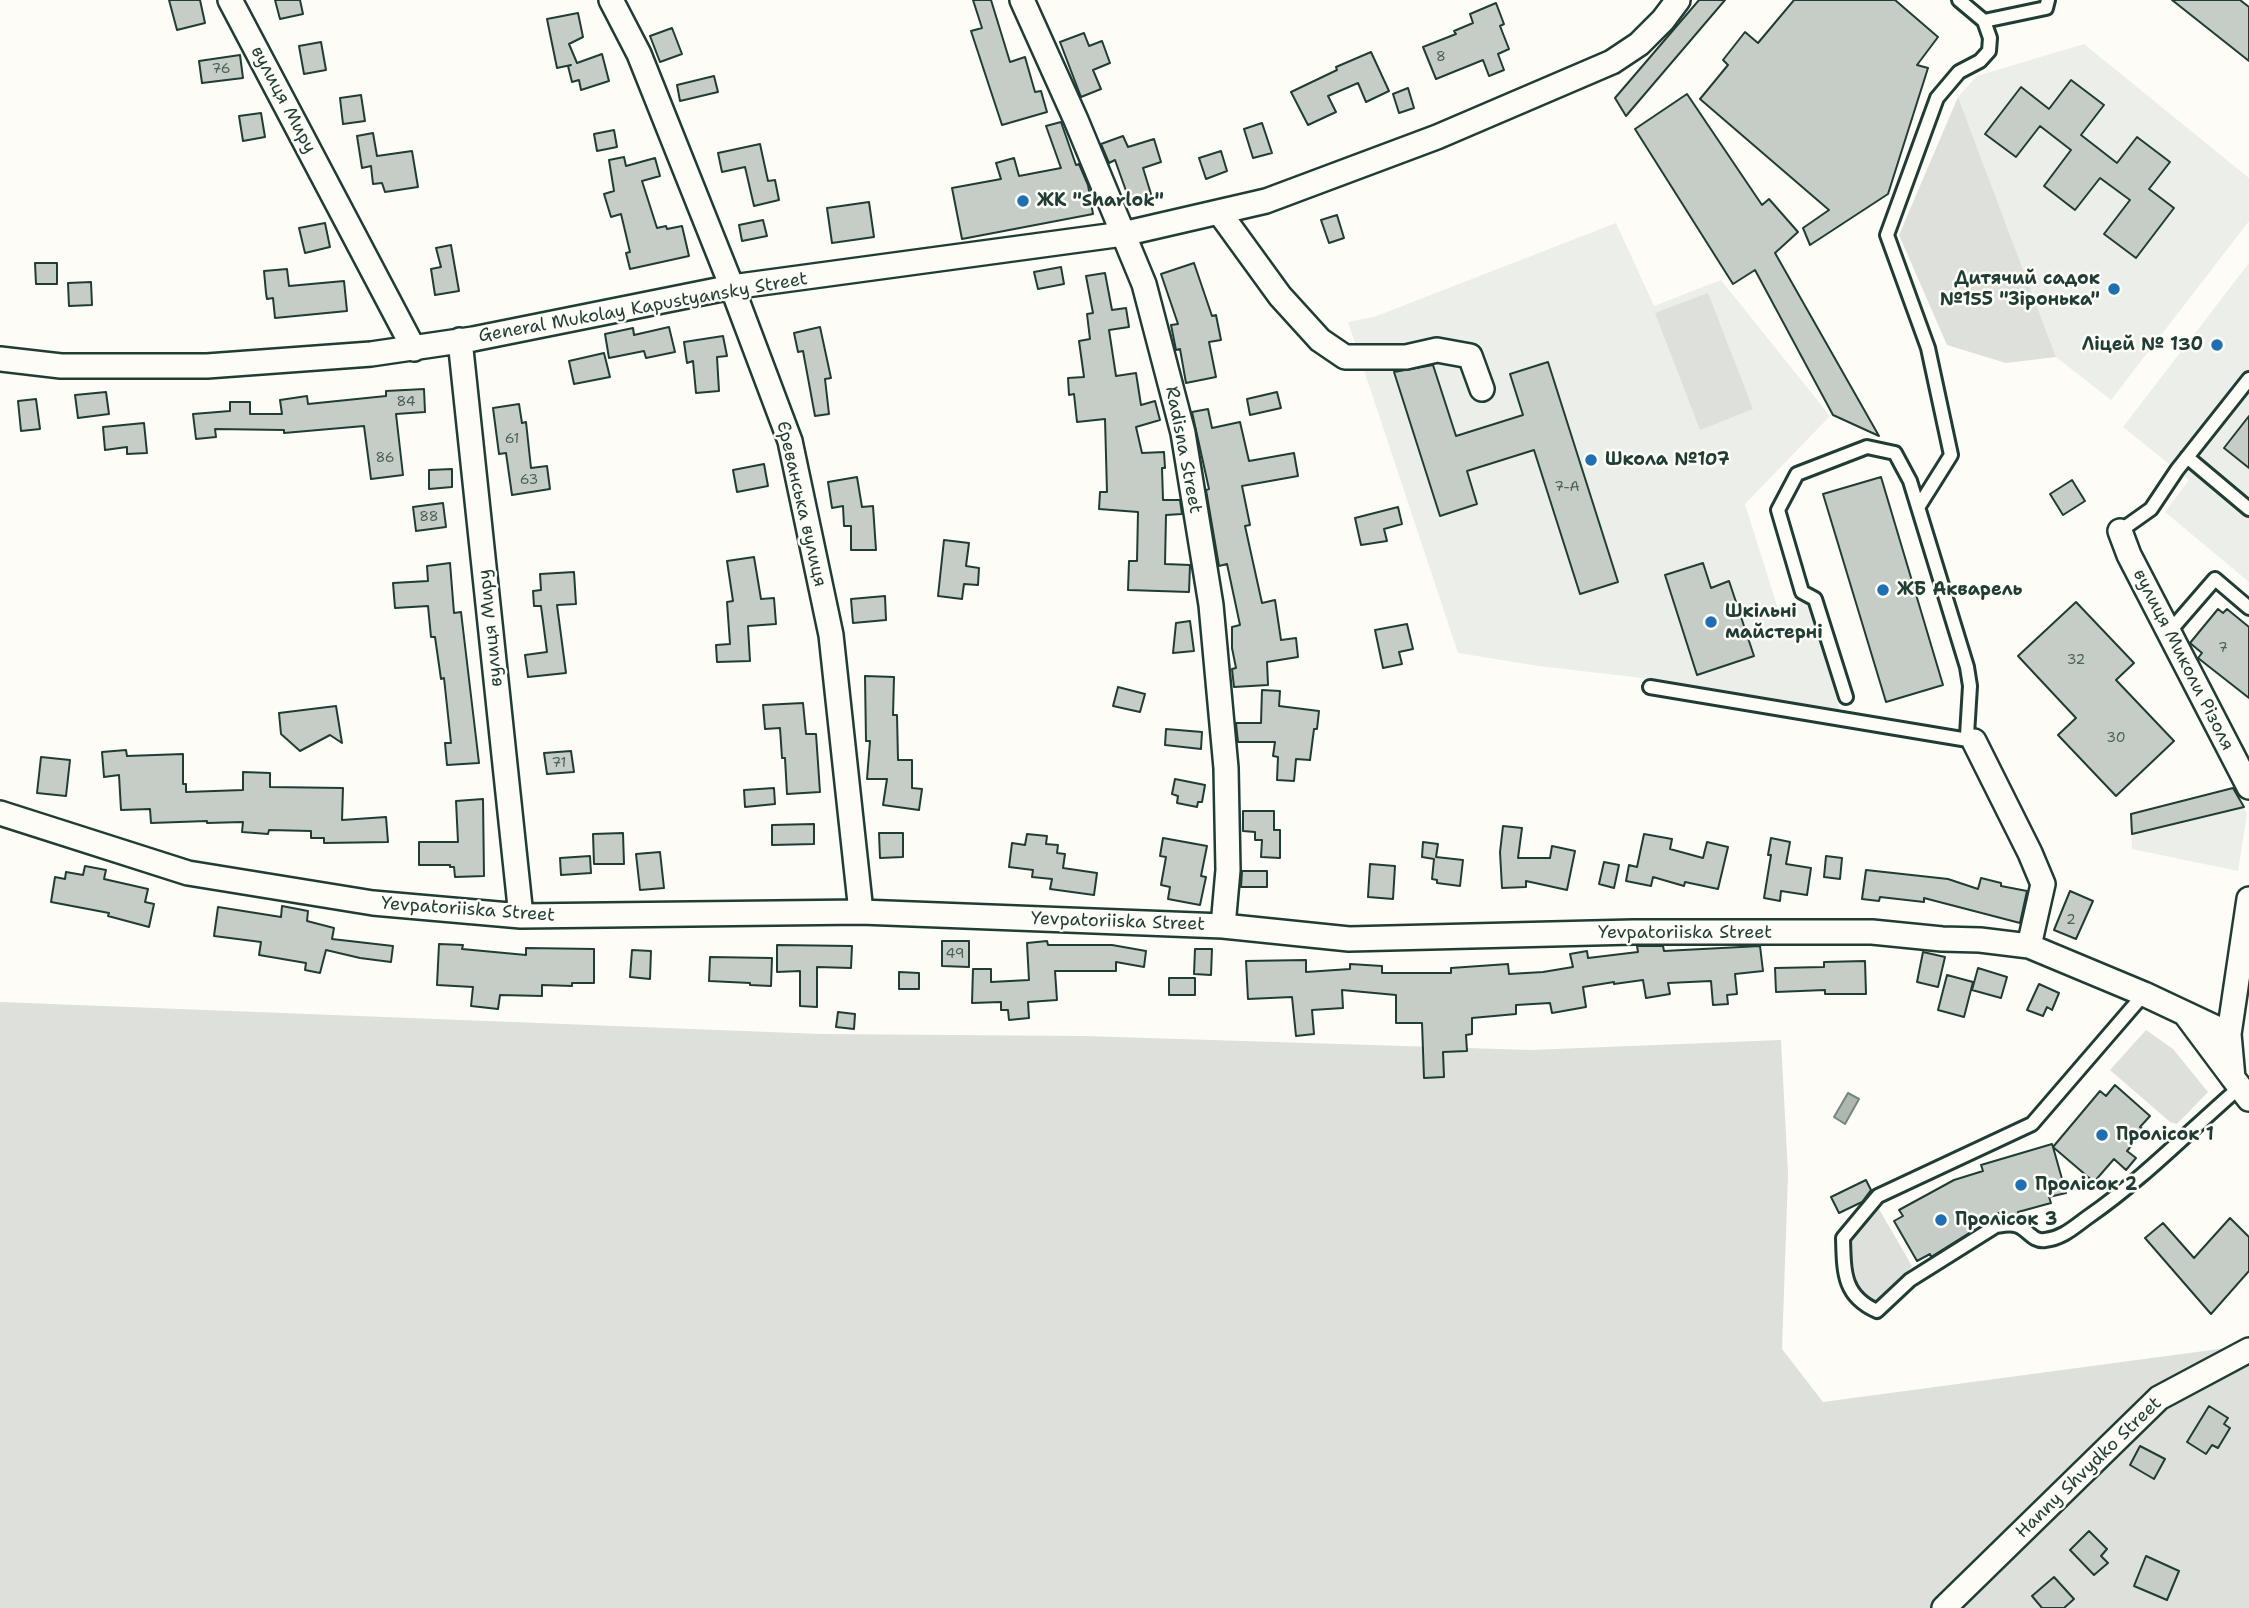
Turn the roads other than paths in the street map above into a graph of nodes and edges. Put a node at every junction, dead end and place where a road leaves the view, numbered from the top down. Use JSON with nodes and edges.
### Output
{"nodes":[{"id":1,"x":230,"y":0,"type":"edge"},
{"id":2,"x":611,"y":0,"type":"edge"},
{"id":3,"x":1022,"y":0,"type":"edge"},
{"id":4,"x":1678,"y":0,"type":"edge"},
{"id":5,"x":1959,"y":0,"type":"edge"},
{"id":6,"x":2048,"y":0,"type":"edge"},
{"id":7,"x":1984,"y":21,"type":"junction"},
{"id":8,"x":1219,"y":212,"type":"junction"},
{"id":9,"x":1123,"y":234,"type":"junction"},
{"id":10,"x":732,"y":287,"type":"junction"},
{"id":11,"x":460,"y":341,"type":"junction"},
{"id":12,"x":414,"y":349,"type":"junction"},
{"id":13,"x":0,"y":359,"type":"edge"},
{"id":14,"x":2249,"y":379,"type":"edge"},
{"id":15,"x":1482,"y":389,"type":"dead end"},
{"id":16,"x":2188,"y":457,"type":"junction"},
{"id":17,"x":1919,"y":506,"type":"junction"},
{"id":18,"x":2249,"y":509,"type":"edge"},
{"id":19,"x":2120,"y":531,"type":"joint"},
{"id":20,"x":2249,"y":608,"type":"edge"},
{"id":21,"x":2169,"y":632,"type":"junction"},
{"id":22,"x":1650,"y":687,"type":"dead end"},
{"id":23,"x":1846,"y":697,"type":"dead end"},
{"id":24,"x":1974,"y":741,"type":"junction"},
{"id":25,"x":2249,"y":787,"type":"edge"},
{"id":26,"x":0,"y":813,"type":"edge"},
{"id":27,"x":2249,"y":899,"type":"edge"},
{"id":28,"x":861,"y":912,"type":"junction"},
{"id":29,"x":521,"y":916,"type":"junction"},
{"id":30,"x":1223,"y":926,"type":"junction"},
{"id":31,"x":2029,"y":946,"type":"junction"},
{"id":32,"x":2144,"y":994,"type":"junction"},
{"id":33,"x":2184,"y":1013,"type":"junction"},
{"id":34,"x":2230,"y":1034,"type":"junction"},
{"id":35,"x":2241,"y":1088,"type":"edge"},
{"id":36,"x":2249,"y":1350,"type":"edge"},
{"id":37,"x":1944,"y":1608,"type":"edge"}],
"edges":[{"from":1,"to":12,"type":"street","name":"вулиця Миру"},
{"from":2,"to":10,"type":"street","name":"Єреванська вулиця"},
{"from":3,"to":9,"type":"street","name":"Radisna Street"},
{"from":4,"to":8,"type":"street","name":"General Mukolay Kapustyansky Street"},
{"from":5,"to":7,"type":"lane"},
{"from":6,"to":7,"type":"lane"},
{"from":7,"to":17,"type":"lane"},
{"from":8,"to":9,"type":"street","name":"General Mukolay Kapustyansky Street"},
{"from":8,"to":15,"type":"street"},
{"from":9,"to":10,"type":"street","name":"General Mukolay Kapustyansky Street"},
{"from":9,"to":30,"type":"street","name":"Radisna Street"},
{"from":10,"to":11,"type":"street","name":"General Mukolay Kapustyansky Street"},
{"from":10,"to":28,"type":"street","name":"Єреванська вулиця"},
{"from":11,"to":12,"type":"street","name":"General Mukolay Kapustyansky Street"},
{"from":11,"to":29,"type":"street","name":"вулиця Миру"},
{"from":12,"to":13,"type":"street","name":"General Mukolay Kapustyansky Street"},
{"from":14,"to":16,"type":"lane"},
{"from":16,"to":18,"type":"lane"},
{"from":16,"to":19,"type":"lane"},
{"from":17,"to":23,"type":"lane"},
{"from":17,"to":24,"type":"lane"},
{"from":19,"to":21,"type":"street","name":"вулиця Миколи Різоля"},
{"from":20,"to":21,"type":"lane"},
{"from":21,"to":25,"type":"street","name":"вулиця Миколи Різоля"},
{"from":22,"to":24,"type":"lane"},
{"from":24,"to":31,"type":"street"},
{"from":26,"to":29,"type":"street","name":"Yevpatoriiska Street"},
{"from":27,"to":34,"type":"street"},
{"from":28,"to":29,"type":"street","name":"Yevpatoriiska Street"},
{"from":28,"to":30,"type":"street","name":"Yevpatoriiska Street"},
{"from":30,"to":31,"type":"street","name":"Yevpatoriiska Street"},
{"from":31,"to":32,"type":"street","name":"Yevpatoriiska Street"},
{"from":32,"to":33,"type":"street","name":"Yevpatoriiska Street"},
{"from":32,"to":35,"type":"lane"},
{"from":33,"to":34,"type":"street","name":"Yevpatoriiska Street"},
{"from":33,"to":35,"type":"street"},
{"from":34,"to":35,"type":"street"},
{"from":36,"to":37,"type":"street","name":"Hanny Shvydko Street"}]}
